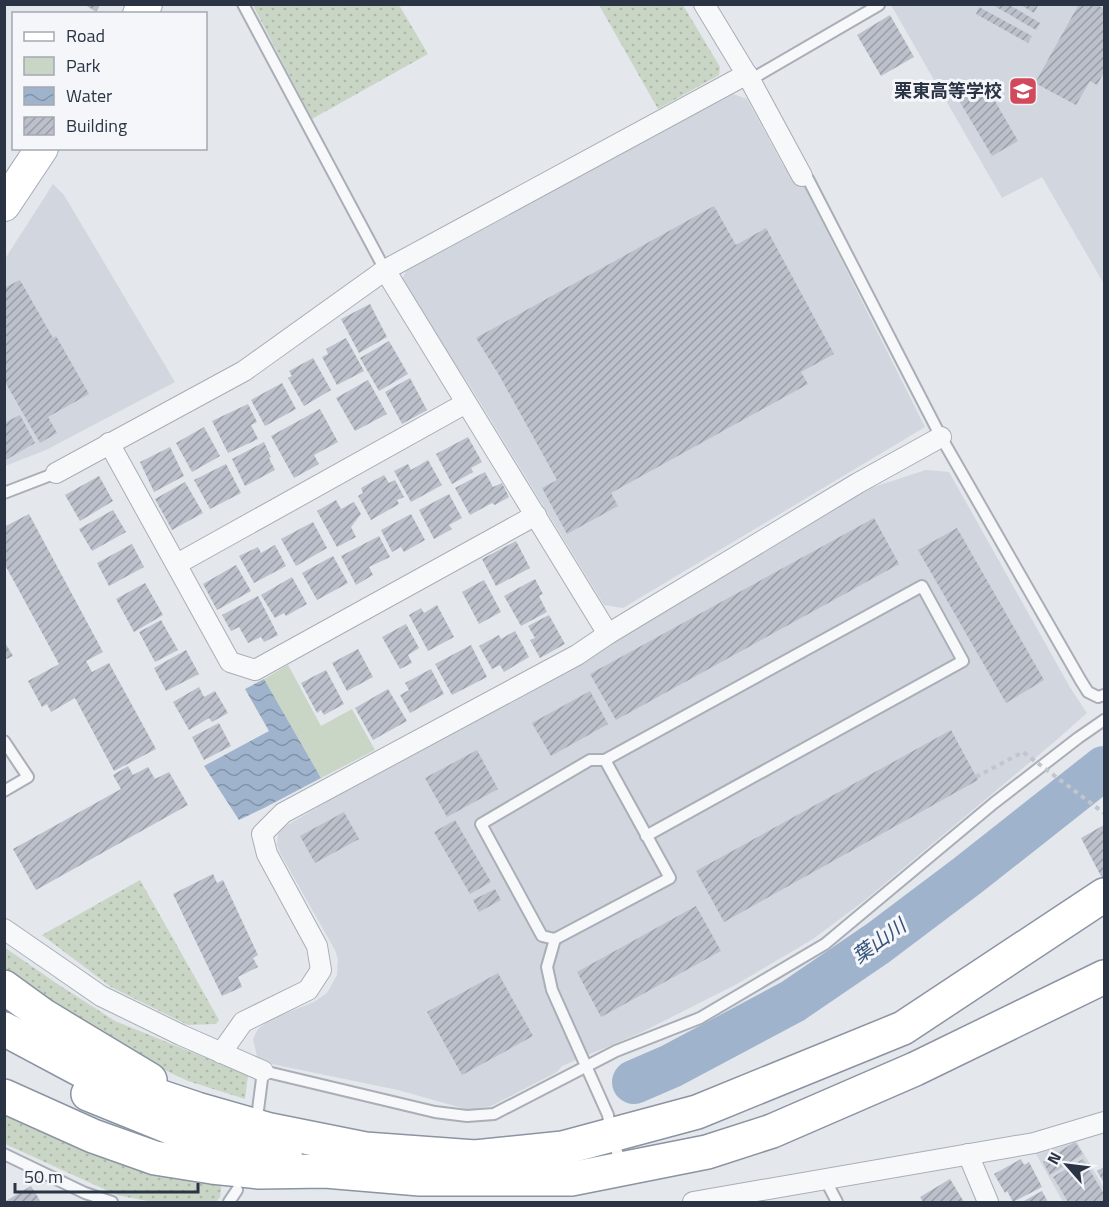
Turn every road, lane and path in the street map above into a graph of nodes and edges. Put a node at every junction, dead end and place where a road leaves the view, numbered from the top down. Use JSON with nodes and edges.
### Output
{"nodes":[{"id":1,"x":243,"y":4,"type":"edge"},
{"id":2,"x":704,"y":4,"type":"edge"},
{"id":3,"x":879,"y":5,"type":"edge"},
{"id":4,"x":748,"y":77,"type":"junction"},
{"id":5,"x":41,"y":150,"type":"edge"},
{"id":6,"x":802,"y":176,"type":"joint"},
{"id":7,"x":4,"y":205,"type":"edge"},
{"id":8,"x":385,"y":270,"type":"junction"},
{"id":9,"x":466,"y":403,"type":"junction"},
{"id":10,"x":941,"y":437,"type":"junction"},
{"id":11,"x":109,"y":443,"type":"junction"},
{"id":12,"x":56,"y":472,"type":"joint"},
{"id":13,"x":4,"y":493,"type":"edge"},
{"id":14,"x":536,"y":515,"type":"junction"},
{"id":15,"x":177,"y":564,"type":"junction"},
{"id":16,"x":608,"y":634,"type":"junction"},
{"id":17,"x":1104,"y":695,"type":"edge"},
{"id":18,"x":1104,"y":720,"type":"edge"},
{"id":19,"x":4,"y":741,"type":"edge"},
{"id":20,"x":605,"y":760,"type":"junction"},
{"id":21,"x":976,"y":777,"type":"dead end"},
{"id":22,"x":4,"y":791,"type":"edge"},
{"id":23,"x":1104,"y":813,"type":"edge"},
{"id":24,"x":646,"y":836,"type":"junction"},
{"id":25,"x":1104,"y":895,"type":"edge"},
{"id":26,"x":4,"y":929,"type":"edge"},
{"id":27,"x":555,"y":939,"type":"junction"},
{"id":28,"x":1104,"y":977,"type":"edge"},
{"id":29,"x":4,"y":987,"type":"edge"},
{"id":30,"x":4,"y":1029,"type":"edge"},
{"id":31,"x":4,"y":1053,"type":"edge"},
{"id":32,"x":221,"y":1053,"type":"junction"},
{"id":33,"x":586,"y":1066,"type":"junction"},
{"id":34,"x":263,"y":1071,"type":"junction"},
{"id":35,"x":4,"y":1096,"type":"edge"},
{"id":36,"x":197,"y":1109,"type":"junction"},
{"id":37,"x":258,"y":1110,"type":"dead end"},
{"id":38,"x":1104,"y":1122,"type":"edge"},
{"id":39,"x":611,"y":1135,"type":"junction"},
{"id":40,"x":4,"y":1154,"type":"edge"},
{"id":41,"x":968,"y":1154,"type":"junction"},
{"id":42,"x":623,"y":1169,"type":"junction"},
{"id":43,"x":325,"y":1171,"type":"junction"},
{"id":44,"x":825,"y":1179,"type":"junction"},
{"id":45,"x":237,"y":1190,"type":"dead end"},
{"id":46,"x":112,"y":1203,"type":"edge"},
{"id":47,"x":229,"y":1203,"type":"edge"},
{"id":48,"x":693,"y":1203,"type":"edge"},
{"id":49,"x":837,"y":1203,"type":"edge"},
{"id":50,"x":988,"y":1203,"type":"edge"}],
"edges":[{"from":1,"to":8,"type":"lane"},
{"from":2,"to":4,"type":"street"},
{"from":3,"to":4,"type":"lane"},
{"from":4,"to":6,"type":"street"},
{"from":4,"to":8,"type":"street"},
{"from":5,"to":7,"type":"main road"},
{"from":6,"to":10,"type":"lane"},
{"from":8,"to":9,"type":"street"},
{"from":8,"to":11,"type":"street"},
{"from":9,"to":14,"type":"street"},
{"from":9,"to":15,"type":"street"},
{"from":10,"to":16,"type":"street"},
{"from":10,"to":17,"type":"lane"},
{"from":11,"to":12,"type":"street"},
{"from":11,"to":15,"type":"street"},
{"from":12,"to":13,"type":"lane"},
{"from":14,"to":15,"type":"street"},
{"from":14,"to":16,"type":"street"},
{"from":16,"to":32,"type":"street"},
{"from":18,"to":33,"type":"lane"},
{"from":19,"to":22,"type":"lane"},
{"from":20,"to":24,"type":"lane"},
{"from":20,"to":24,"type":"lane"},
{"from":20,"to":27,"type":"lane"},
{"from":21,"to":23,"type":"path","bridge":true},
{"from":24,"to":27,"type":"lane"},
{"from":25,"to":39,"type":"highway"},
{"from":26,"to":32,"type":"street"},
{"from":27,"to":33,"type":"lane"},
{"from":28,"to":42,"type":"highway"},
{"from":29,"to":36,"type":"highway"},
{"from":30,"to":36,"type":"highway"},
{"from":31,"to":43,"type":"highway"},
{"from":32,"to":34,"type":"street"},
{"from":33,"to":34,"type":"lane"},
{"from":33,"to":39,"type":"lane"},
{"from":34,"to":37,"type":"lane"},
{"from":35,"to":43,"type":"highway"},
{"from":36,"to":39,"type":"highway"},
{"from":38,"to":41,"type":"street"},
{"from":39,"to":42,"type":"lane"},
{"from":40,"to":46,"type":"lane"},
{"from":41,"to":44,"type":"street"},
{"from":41,"to":50,"type":"street"},
{"from":42,"to":43,"type":"highway"},
{"from":44,"to":48,"type":"street"},
{"from":44,"to":49,"type":"lane"},
{"from":45,"to":47,"type":"lane"}]}
